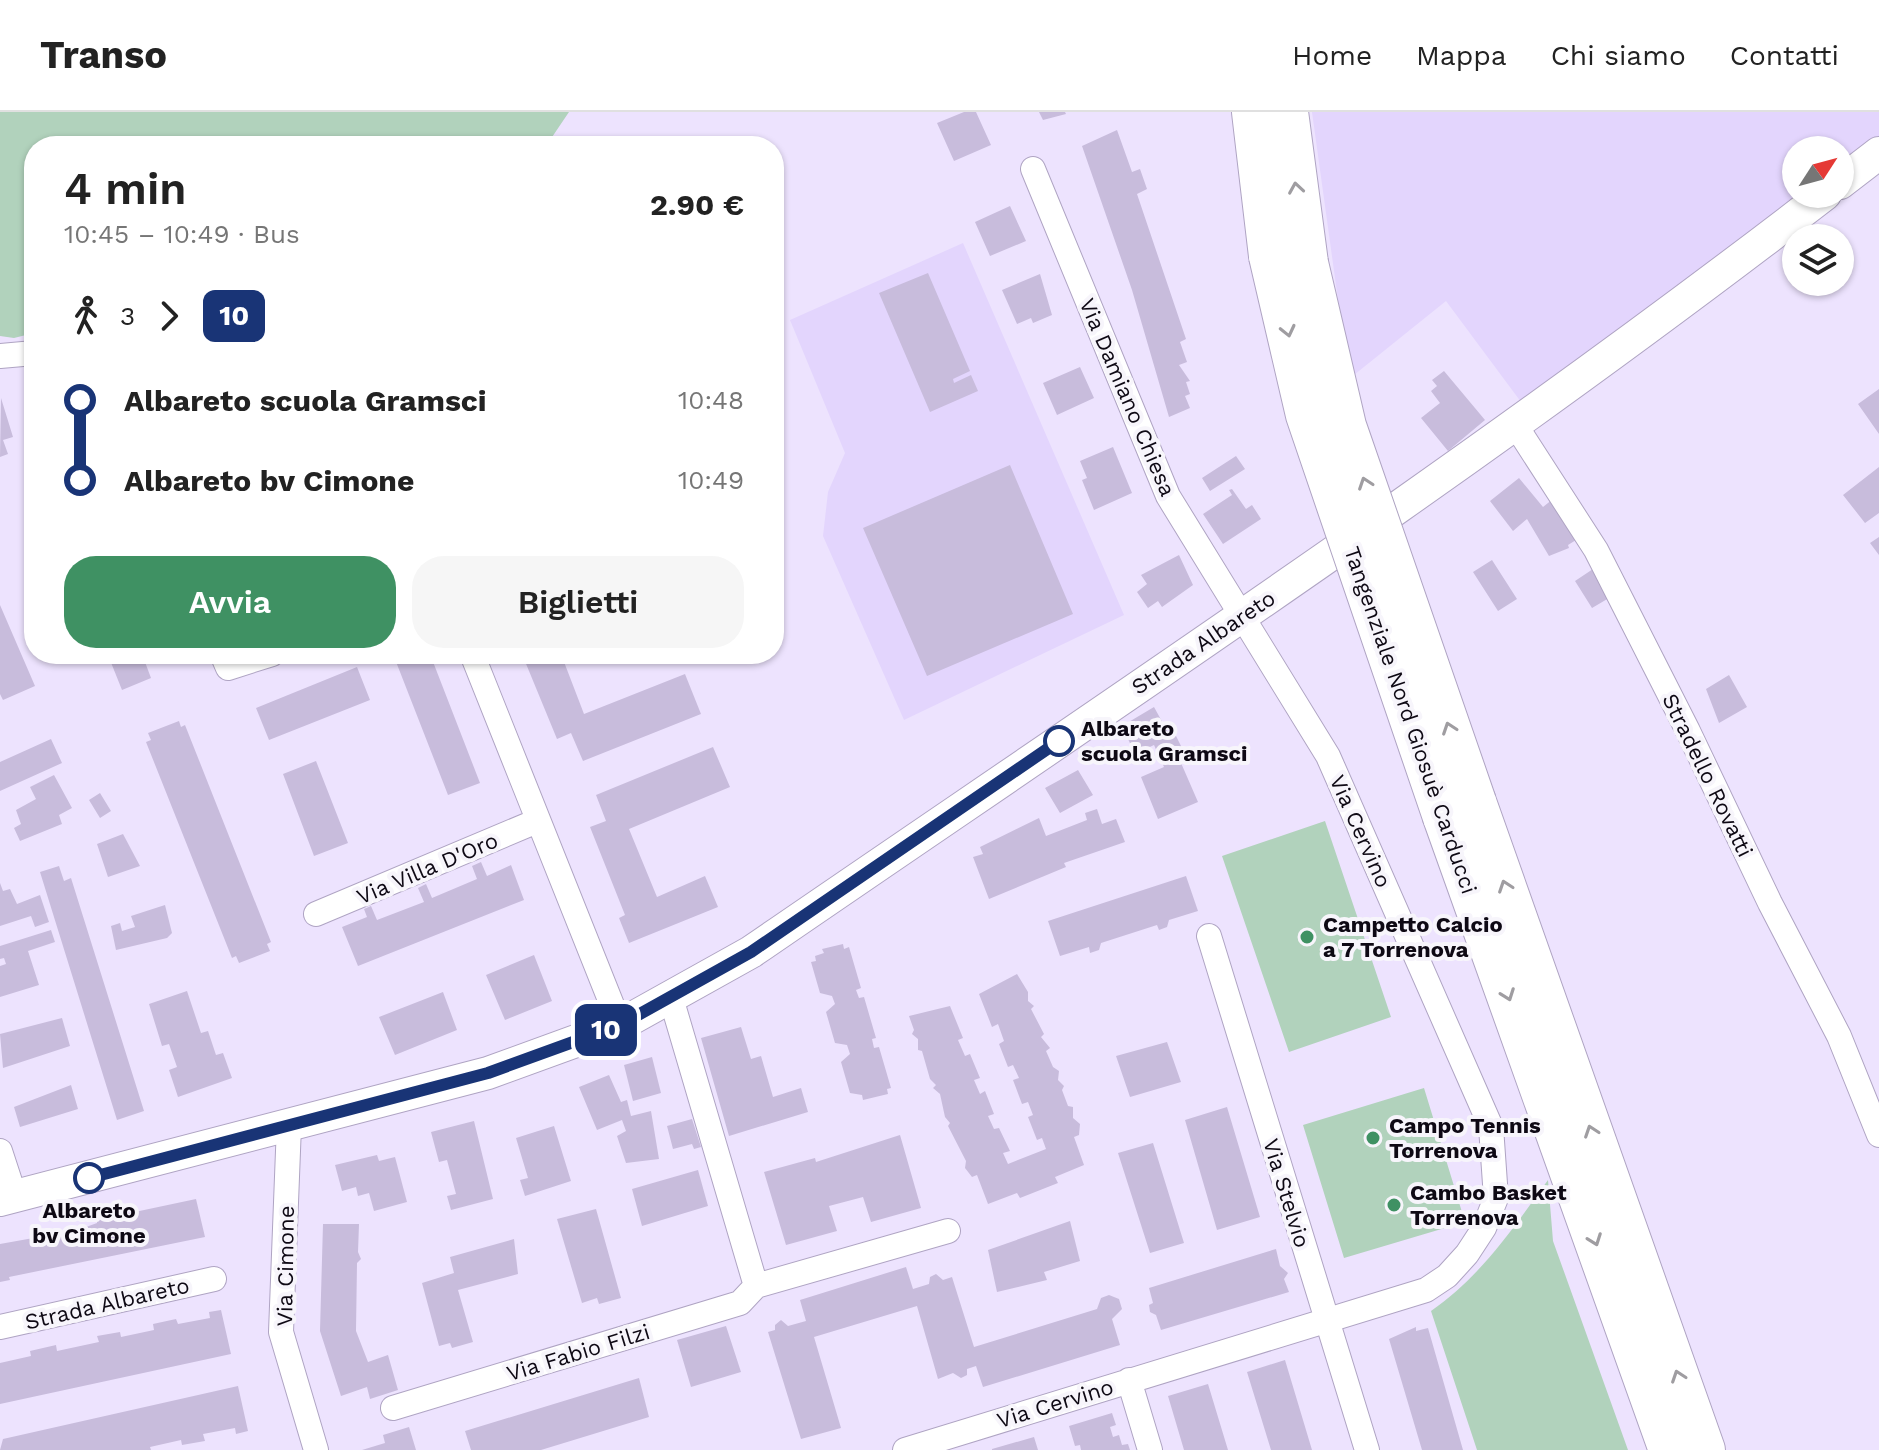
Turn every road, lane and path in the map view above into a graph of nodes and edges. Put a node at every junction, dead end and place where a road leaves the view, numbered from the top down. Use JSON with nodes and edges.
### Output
{"nodes":[{"id":1,"x":1253,"y":112,"type":"edge"},
{"id":2,"x":1287,"y":112,"type":"edge"},
{"id":3,"x":1879,"y":153,"type":"edge"},
{"id":4,"x":1033,"y":169,"type":"dead end"},
{"id":5,"x":1854,"y":172,"type":"edge"},
{"id":6,"x":1806,"y":208,"type":"edge"},
{"id":7,"x":1289,"y":259,"type":"junction"},
{"id":8,"x":24,"y":354,"type":"edge"},
{"id":9,"x":0,"y":356,"type":"edge"},
{"id":10,"x":1516,"y":426,"type":"junction"},
{"id":11,"x":1241,"y":616,"type":"junction"},
{"id":12,"x":476,"y":664,"type":"edge"},
{"id":13,"x":1459,"y":809,"type":"junction"},
{"id":14,"x":537,"y":821,"type":"junction"},
{"id":15,"x":316,"y":914,"type":"dead end"},
{"id":16,"x":1209,"y":936,"type":"dead end"},
{"id":17,"x":671,"y":998,"type":"junction"},
{"id":18,"x":620,"y":1025,"type":"junction"},
{"id":19,"x":289,"y":1125,"type":"junction"},
{"id":20,"x":1879,"y":1135,"type":"edge"},
{"id":21,"x":0,"y":1151,"type":"edge"},
{"id":22,"x":8,"y":1199,"type":"edge"},
{"id":23,"x":948,"y":1231,"type":"dead end"},
{"id":24,"x":214,"y":1279,"type":"dead end"},
{"id":25,"x":756,"y":1286,"type":"junction"},
{"id":26,"x":1325,"y":1321,"type":"junction"},
{"id":27,"x":0,"y":1327,"type":"edge"},
{"id":28,"x":1129,"y":1380,"type":"junction"},
{"id":29,"x":393,"y":1408,"type":"dead end"},
{"id":30,"x":936,"y":1446,"type":"edge"},
{"id":31,"x":316,"y":1450,"type":"edge"},
{"id":32,"x":905,"y":1450,"type":"edge"},
{"id":33,"x":1150,"y":1450,"type":"edge"},
{"id":34,"x":1367,"y":1450,"type":"edge"},
{"id":35,"x":1670,"y":1450,"type":"edge"},
{"id":36,"x":1704,"y":1450,"type":"edge"}],
"edges":[{"from":1,"to":7,"type":"highway","name":"Tangenziale Nord Giosuè Carducci"},
{"from":7,"to":2,"type":"highway","name":"Tangenziale Nord Giosuè Carducci","one_way":true},
{"from":3,"to":5,"type":"street"},
{"from":4,"to":11,"type":"street","name":"Via Damiano Chiesa"},
{"from":6,"to":10,"type":"street","name":"Strada Albareto"},
{"from":7,"to":13,"type":"highway","name":"Tangenziale Nord Giosuè Carducci","bridge":true},
{"from":8,"to":9,"type":"street"},
{"from":10,"to":11,"type":"street","name":"Strada Albareto"},
{"from":10,"to":20,"type":"street","name":"Stradello Rovatti"},
{"from":11,"to":17,"type":"street","name":"Strada Albareto"},
{"from":11,"to":26,"type":"street","name":"Via Cervino"},
{"from":12,"to":14,"type":"street"},
{"from":13,"to":35,"type":"highway","name":"Tangenziale Nord Giosuè Carducci","one_way":true},
{"from":36,"to":13,"type":"highway","name":"Tangenziale Nord Giosuè Carducci","one_way":true},
{"from":14,"to":15,"type":"street","name":"Via Villa D'Oro"},
{"from":14,"to":18,"type":"street"},
{"from":16,"to":26,"type":"street","name":"Via Stelvio"},
{"from":17,"to":18,"type":"street","name":"Strada Albareto"},
{"from":17,"to":25,"type":"street"},
{"from":18,"to":19,"type":"street","name":"Strada Albareto"},
{"from":19,"to":22,"type":"street","name":"Strada Albareto"},
{"from":19,"to":31,"type":"street","name":"Via Cimone"},
{"from":21,"to":22,"type":"street"},
{"from":23,"to":25,"type":"street","name":"Via Fabio Filzi"},
{"from":24,"to":27,"type":"street","name":"Strada Albareto"},
{"from":25,"to":29,"type":"street","name":"Via Fabio Filzi"},
{"from":26,"to":28,"type":"street","name":"Via Cervino"},
{"from":26,"to":34,"type":"street","name":"Via Stelvio"},
{"from":28,"to":30,"type":"street","name":"Via Cervino"},
{"from":28,"to":33,"type":"street","name":"Via Cervino"},
{"from":30,"to":32,"type":"street","name":"Via Cervino"}]}
